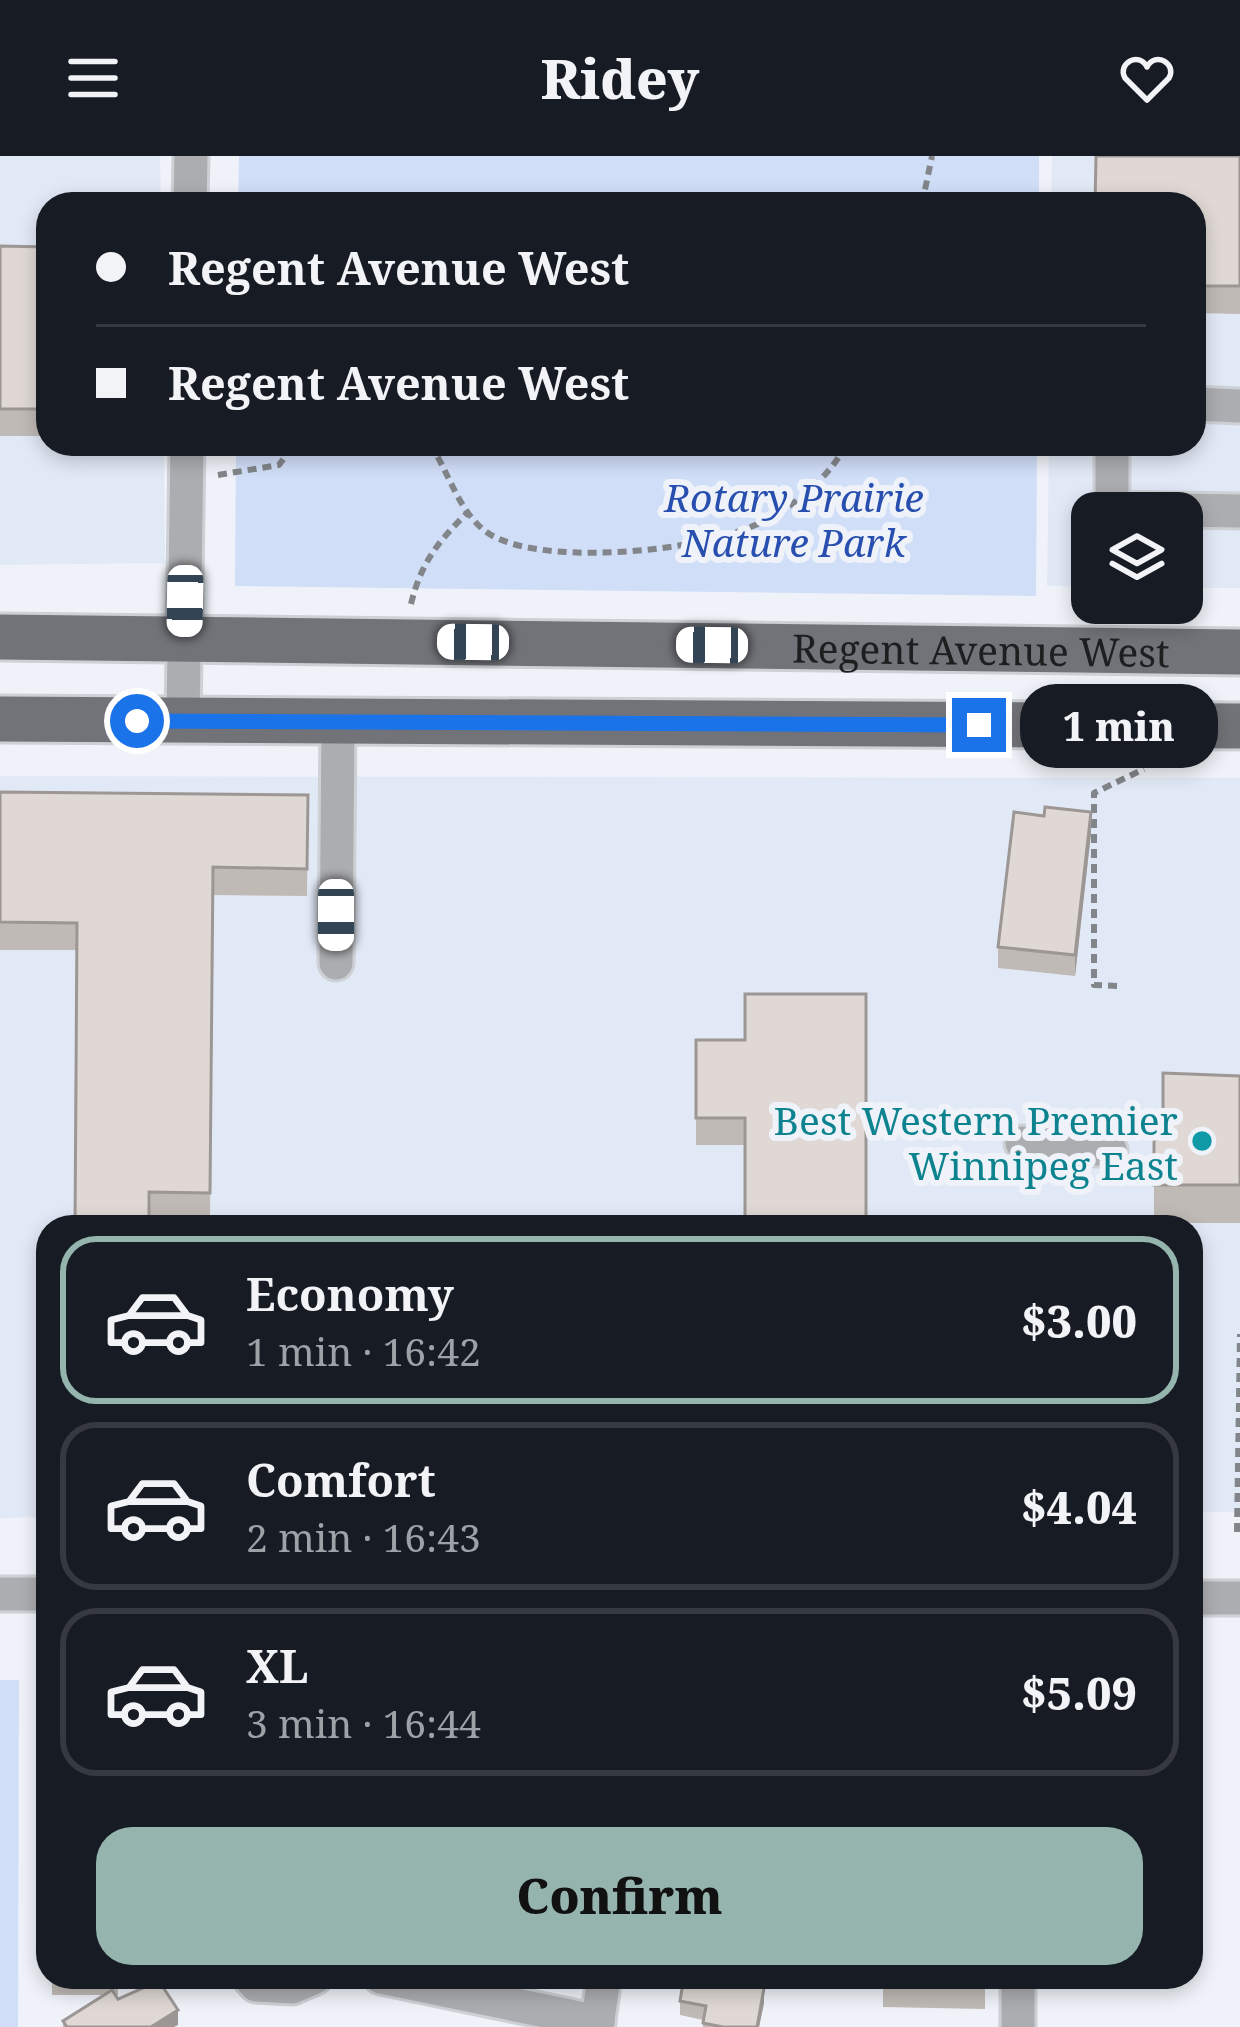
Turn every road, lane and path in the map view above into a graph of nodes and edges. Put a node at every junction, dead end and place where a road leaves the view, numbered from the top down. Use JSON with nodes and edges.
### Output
{"nodes":[{"id":1,"x":190,"y":156,"type":"edge"},
{"id":2,"x":932,"y":156,"type":"edge"},
{"id":3,"x":190,"y":192,"type":"edge"},
{"id":4,"x":924,"y":192,"type":"edge"},
{"id":5,"x":1206,"y":405,"type":"edge"},
{"id":6,"x":1240,"y":406,"type":"edge"},
{"id":7,"x":187,"y":456,"type":"edge"},
{"id":8,"x":285,"y":456,"type":"edge"},
{"id":9,"x":436,"y":456,"type":"edge"},
{"id":10,"x":838,"y":456,"type":"edge"},
{"id":11,"x":1112,"y":456,"type":"edge"},
{"id":12,"x":215,"y":475,"type":"dead end"},
{"id":13,"x":1240,"y":511,"type":"edge"},
{"id":14,"x":467,"y":513,"type":"junction"},
{"id":15,"x":411,"y":604,"type":"dead end"},
{"id":16,"x":0,"y":637,"type":"edge"},
{"id":17,"x":185,"y":638,"type":"junction"},
{"id":18,"x":1240,"y":652,"type":"edge"},
{"id":19,"x":0,"y":719,"type":"edge"},
{"id":20,"x":183,"y":722,"type":"junction"},
{"id":21,"x":338,"y":724,"type":"junction"},
{"id":22,"x":1240,"y":726,"type":"edge"},
{"id":23,"x":1144,"y":769,"type":"dead end"},
{"id":24,"x":336,"y":963,"type":"dead end"},
{"id":25,"x":1117,"y":986,"type":"dead end"},
{"id":26,"x":1022,"y":1143,"type":"dead end"},
{"id":27,"x":1110,"y":1150,"type":"dead end"},
{"id":28,"x":1240,"y":1334,"type":"edge"},
{"id":29,"x":1237,"y":1532,"type":"dead end"},
{"id":30,"x":0,"y":1594,"type":"edge"},
{"id":31,"x":36,"y":1594,"type":"edge"},
{"id":32,"x":1203,"y":1598,"type":"edge"},
{"id":33,"x":1240,"y":1598,"type":"edge"},
{"id":34,"x":435,"y":1989,"type":"edge"},
{"id":35,"x":602,"y":1989,"type":"edge"},
{"id":36,"x":1018,"y":1989,"type":"edge"},
{"id":37,"x":597,"y":2025,"type":"edge"},
{"id":38,"x":1018,"y":2027,"type":"edge"}],
"edges":[{"from":1,"to":3,"type":"street"},
{"from":2,"to":4,"type":"path"},
{"from":5,"to":6,"type":"street"},
{"from":7,"to":17,"type":"street"},
{"from":8,"to":12,"type":"path"},
{"from":9,"to":14,"type":"path"},
{"from":10,"to":14,"type":"path"},
{"from":11,"to":13,"type":"street"},
{"from":14,"to":15,"type":"path"},
{"from":16,"to":17,"type":"main road","name":"Regent Avenue West"},
{"from":17,"to":18,"type":"main road","name":"Regent Avenue West"},
{"from":17,"to":20,"type":"street"},
{"from":19,"to":20,"type":"main road","name":"Regent Avenue West"},
{"from":20,"to":21,"type":"main road","name":"Regent Avenue West"},
{"from":21,"to":22,"type":"main road","name":"Regent Avenue West"},
{"from":21,"to":24,"type":"street"},
{"from":23,"to":25,"type":"path"},
{"from":26,"to":27,"type":"street"},
{"from":28,"to":29,"type":"path"},
{"from":30,"to":31,"type":"street"},
{"from":32,"to":33,"type":"street"},
{"from":34,"to":37,"type":"street"},
{"from":35,"to":37,"type":"street"},
{"from":36,"to":38,"type":"street"}]}
